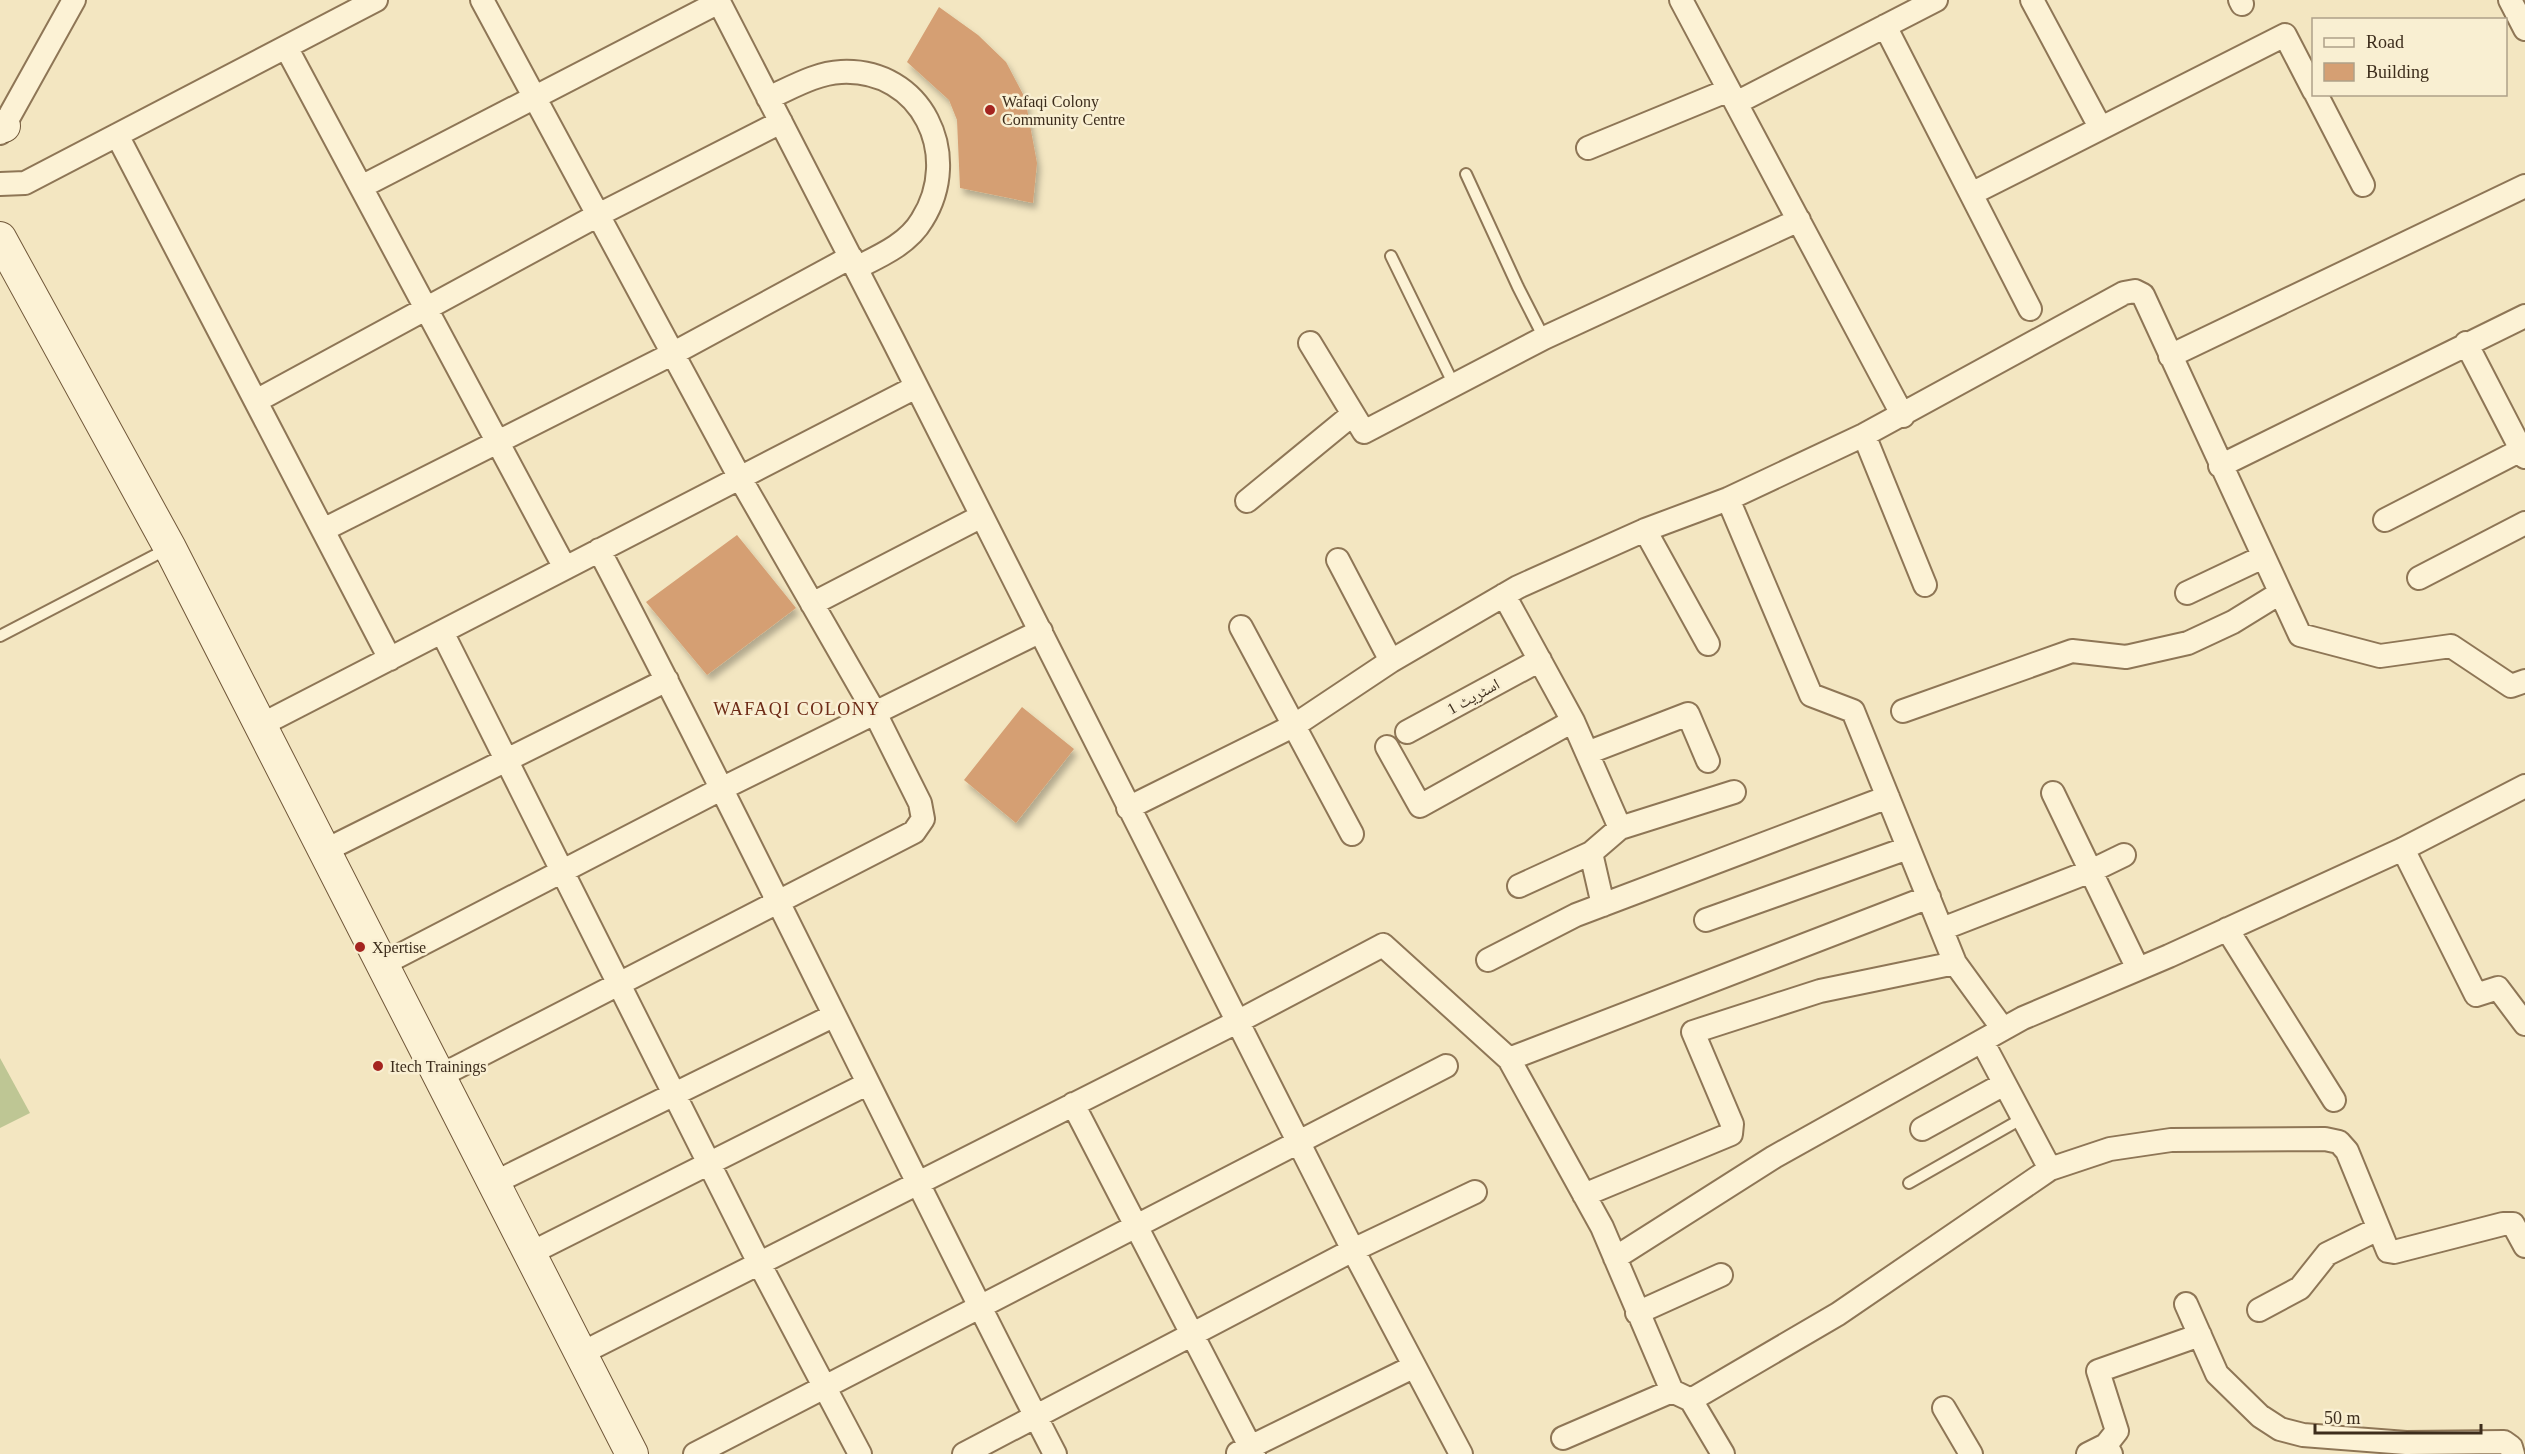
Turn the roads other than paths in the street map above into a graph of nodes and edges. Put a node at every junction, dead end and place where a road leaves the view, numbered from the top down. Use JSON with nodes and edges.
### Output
{"nodes":[{"id":1,"x":74,"y":0,"type":"edge"},
{"id":2,"x":482,"y":0,"type":"edge"},
{"id":3,"x":1681,"y":0,"type":"edge"},
{"id":4,"x":1936,"y":0,"type":"edge"},
{"id":5,"x":2032,"y":0,"type":"edge"},
{"id":6,"x":2510,"y":0,"type":"edge"},
{"id":7,"x":371,"y":1,"type":"edge"},
{"id":8,"x":719,"y":1,"type":"edge"},
{"id":9,"x":1885,"y":26,"type":"junction"},
{"id":10,"x":2525,"y":29,"type":"edge"},
{"id":11,"x":286,"y":47,"type":"junction"},
{"id":12,"x":2312,"y":89,"type":"edge"},
{"id":13,"x":1733,"y":96,"type":"junction"},
{"id":14,"x":2316,"y":96,"type":"edge"},
{"id":15,"x":535,"y":97,"type":"junction"},
{"id":16,"x":768,"y":98,"type":"junction"},
{"id":17,"x":781,"y":122,"type":"junction"},
{"id":18,"x":2100,"y":127,"type":"junction"},
{"id":19,"x":1,"y":128,"type":"edge"},
{"id":20,"x":117,"y":135,"type":"junction"},
{"id":21,"x":1588,"y":148,"type":"dead end"},
{"id":22,"x":1466,"y":174,"type":"dead end"},
{"id":23,"x":0,"y":184,"type":"edge"},
{"id":24,"x":2363,"y":185,"type":"dead end"},
{"id":25,"x":2525,"y":186,"type":"edge"},
{"id":26,"x":361,"y":187,"type":"junction"},
{"id":27,"x":1971,"y":194,"type":"junction"},
{"id":28,"x":600,"y":214,"type":"junction"},
{"id":29,"x":1798,"y":220,"type":"junction"},
{"id":30,"x":0,"y":238,"type":"edge"},
{"id":31,"x":1391,"y":256,"type":"dead end"},
{"id":32,"x":854,"y":263,"type":"junction"},
{"id":33,"x":13,"y":276,"type":"edge"},
{"id":34,"x":427,"y":309,"type":"junction"},
{"id":35,"x":2030,"y":309,"type":"dead end"},
{"id":36,"x":2525,"y":316,"type":"edge"},
{"id":37,"x":1544,"y":338,"type":"junction"},
{"id":38,"x":1310,"y":343,"type":"dead end"},
{"id":39,"x":2466,"y":343,"type":"junction"},
{"id":40,"x":674,"y":353,"type":"junction"},
{"id":41,"x":2170,"y":356,"type":"junction"},
{"id":42,"x":1454,"y":385,"type":"junction"},
{"id":43,"x":916,"y":387,"type":"junction"},
{"id":44,"x":256,"y":401,"type":"junction"},
{"id":45,"x":1353,"y":414,"type":"junction"},
{"id":46,"x":1903,"y":416,"type":"junction"},
{"id":47,"x":1864,"y":435,"type":"junction"},
{"id":48,"x":497,"y":442,"type":"junction"},
{"id":49,"x":2524,"y":452,"type":"edge"},
{"id":50,"x":2220,"y":465,"type":"junction"},
{"id":51,"x":740,"y":478,"type":"junction"},
{"id":52,"x":1728,"y":499,"type":"junction"},
{"id":53,"x":1247,"y":501,"type":"dead end"},
{"id":54,"x":982,"y":516,"type":"junction"},
{"id":55,"x":2385,"y":520,"type":"dead end"},
{"id":56,"x":2525,"y":523,"type":"edge"},
{"id":57,"x":323,"y":530,"type":"junction"},
{"id":58,"x":1645,"y":530,"type":"junction"},
{"id":59,"x":170,"y":548,"type":"junction"},
{"id":60,"x":599,"y":550,"type":"junction"},
{"id":61,"x":2263,"y":557,"type":"junction"},
{"id":62,"x":1338,"y":560,"type":"dead end"},
{"id":63,"x":565,"y":568,"type":"junction"},
{"id":64,"x":2419,"y":578,"type":"dead end"},
{"id":65,"x":1924,"y":585,"type":"dead end"},
{"id":66,"x":2187,"y":593,"type":"dead end"},
{"id":67,"x":2280,"y":593,"type":"junction"},
{"id":68,"x":1504,"y":596,"type":"junction"},
{"id":69,"x":812,"y":604,"type":"junction"},
{"id":70,"x":1241,"y":627,"type":"dead end"},
{"id":71,"x":1041,"y":631,"type":"junction"},
{"id":72,"x":442,"y":632,"type":"junction"},
{"id":73,"x":0,"y":636,"type":"edge"},
{"id":74,"x":1708,"y":644,"type":"dead end"},
{"id":75,"x":390,"y":659,"type":"junction"},
{"id":76,"x":1539,"y":660,"type":"junction"},
{"id":77,"x":1391,"y":661,"type":"junction"},
{"id":78,"x":667,"y":680,"type":"junction"},
{"id":79,"x":2525,"y":681,"type":"edge"},
{"id":80,"x":1903,"y":711,"type":"dead end"},
{"id":81,"x":875,"y":713,"type":"junction"},
{"id":82,"x":1573,"y":721,"type":"junction"},
{"id":83,"x":261,"y":725,"type":"junction"},
{"id":84,"x":1294,"y":726,"type":"junction"},
{"id":85,"x":1407,"y":732,"type":"dead end"},
{"id":86,"x":1387,"y":747,"type":"dead end"},
{"id":87,"x":1587,"y":753,"type":"junction"},
{"id":88,"x":506,"y":760,"type":"junction"},
{"id":89,"x":1708,"y":761,"type":"dead end"},
{"id":90,"x":2525,"y":786,"type":"edge"},
{"id":91,"x":721,"y":789,"type":"junction"},
{"id":92,"x":1734,"y":792,"type":"dead end"},
{"id":93,"x":2053,"y":793,"type":"dead end"},
{"id":94,"x":1888,"y":797,"type":"junction"},
{"id":95,"x":1128,"y":808,"type":"junction"},
{"id":96,"x":1620,"y":828,"type":"junction"},
{"id":97,"x":1352,"y":834,"type":"dead end"},
{"id":98,"x":1908,"y":848,"type":"junction"},
{"id":99,"x":2403,"y":849,"type":"junction"},
{"id":100,"x":324,"y":851,"type":"junction"},
{"id":101,"x":1590,"y":853,"type":"junction"},
{"id":102,"x":2124,"y":855,"type":"dead end"},
{"id":103,"x":2091,"y":871,"type":"junction"},
{"id":104,"x":563,"y":873,"type":"junction"},
{"id":105,"x":1519,"y":886,"type":"dead end"},
{"id":106,"x":1929,"y":897,"type":"junction"},
{"id":107,"x":777,"y":904,"type":"junction"},
{"id":108,"x":1603,"y":905,"type":"junction"},
{"id":109,"x":1706,"y":920,"type":"dead end"},
{"id":110,"x":1942,"y":929,"type":"junction"},
{"id":111,"x":2227,"y":929,"type":"junction"},
{"id":112,"x":1488,"y":960,"type":"dead end"},
{"id":113,"x":1955,"y":963,"type":"junction"},
{"id":114,"x":383,"y":964,"type":"junction"},
{"id":115,"x":2138,"y":969,"type":"junction"},
{"id":116,"x":619,"y":986,"type":"junction"},
{"id":117,"x":833,"y":1016,"type":"junction"},
{"id":118,"x":1237,"y":1022,"type":"junction"},
{"id":119,"x":2525,"y":1024,"type":"edge"},
{"id":120,"x":2003,"y":1029,"type":"junction"},
{"id":121,"x":1982,"y":1041,"type":"junction"},
{"id":122,"x":1509,"y":1059,"type":"junction"},
{"id":123,"x":1446,"y":1066,"type":"dead end"},
{"id":124,"x":440,"y":1076,"type":"junction"},
{"id":125,"x":867,"y":1083,"type":"junction"},
{"id":126,"x":2004,"y":1084,"type":"junction"},
{"id":127,"x":674,"y":1095,"type":"junction"},
{"id":128,"x":2334,"y":1100,"type":"dead end"},
{"id":129,"x":1073,"y":1104,"type":"junction"},
{"id":130,"x":2023,"y":1118,"type":"junction"},
{"id":131,"x":1922,"y":1129,"type":"dead end"},
{"id":132,"x":1301,"y":1142,"type":"junction"},
{"id":133,"x":710,"y":1165,"type":"junction"},
{"id":134,"x":2050,"y":1169,"type":"junction"},
{"id":135,"x":494,"y":1183,"type":"junction"},
{"id":136,"x":1909,"y":1183,"type":"dead end"},
{"id":137,"x":918,"y":1184,"type":"junction"},
{"id":138,"x":1475,"y":1192,"type":"dead end"},
{"id":139,"x":1584,"y":1195,"type":"junction"},
{"id":140,"x":1135,"y":1225,"type":"junction"},
{"id":141,"x":2378,"y":1229,"type":"junction"},
{"id":142,"x":2525,"y":1246,"type":"edge"},
{"id":143,"x":1353,"y":1250,"type":"junction"},
{"id":144,"x":529,"y":1254,"type":"junction"},
{"id":145,"x":1615,"y":1258,"type":"junction"},
{"id":146,"x":759,"y":1263,"type":"junction"},
{"id":147,"x":1721,"y":1275,"type":"dead end"},
{"id":148,"x":2186,"y":1304,"type":"dead end"},
{"id":149,"x":980,"y":1306,"type":"junction"},
{"id":150,"x":2259,"y":1310,"type":"dead end"},
{"id":151,"x":1637,"y":1313,"type":"junction"},
{"id":152,"x":1191,"y":1334,"type":"junction"},
{"id":153,"x":2200,"y":1335,"type":"junction"},
{"id":154,"x":580,"y":1354,"type":"junction"},
{"id":155,"x":1413,"y":1367,"type":"junction"},
{"id":156,"x":825,"y":1386,"type":"junction"},
{"id":157,"x":1681,"y":1395,"type":"junction"},
{"id":158,"x":1944,"y":1408,"type":"dead end"},
{"id":159,"x":1036,"y":1417,"type":"junction"},
{"id":160,"x":1563,"y":1438,"type":"dead end"},
{"id":161,"x":2101,"y":1451,"type":"edge"},
{"id":162,"x":1247,"y":1452,"type":"edge"},
{"id":163,"x":632,"y":1454,"type":"edge"},
{"id":164,"x":695,"y":1454,"type":"edge"},
{"id":165,"x":860,"y":1454,"type":"edge"},
{"id":166,"x":964,"y":1454,"type":"edge"},
{"id":167,"x":1055,"y":1454,"type":"edge"},
{"id":168,"x":1461,"y":1454,"type":"edge"},
{"id":169,"x":1723,"y":1454,"type":"edge"},
{"id":170,"x":1971,"y":1454,"type":"edge"},
{"id":171,"x":2514,"y":1454,"type":"edge"}],
"edges":[{"from":1,"to":19,"type":"street"},
{"from":2,"to":15,"type":"street"},
{"from":3,"to":13,"type":"street"},
{"from":4,"to":9,"type":"street"},
{"from":5,"to":18,"type":"street"},
{"from":6,"to":10,"type":"street"},
{"from":7,"to":11,"type":"street"},
{"from":8,"to":15,"type":"street"},
{"from":8,"to":16,"type":"street"},
{"from":9,"to":13,"type":"street"},
{"from":9,"to":27,"type":"street"},
{"from":11,"to":20,"type":"street"},
{"from":11,"to":26,"type":"street"},
{"from":12,"to":18,"type":"street"},
{"from":13,"to":21,"type":"street"},
{"from":13,"to":29,"type":"street"},
{"from":14,"to":24,"type":"street"},
{"from":15,"to":26,"type":"street"},
{"from":15,"to":28,"type":"street"},
{"from":16,"to":17,"type":"street"},
{"from":16,"to":32,"type":"street"},
{"from":17,"to":28,"type":"street"},
{"from":17,"to":32,"type":"street"},
{"from":18,"to":27,"type":"street"},
{"from":20,"to":23,"type":"street"},
{"from":20,"to":44,"type":"street"},
{"from":22,"to":37,"type":"lane"},
{"from":25,"to":41,"type":"street"},
{"from":26,"to":34,"type":"street"},
{"from":27,"to":35,"type":"street"},
{"from":28,"to":34,"type":"street"},
{"from":28,"to":40,"type":"street"},
{"from":29,"to":37,"type":"street"},
{"from":29,"to":46,"type":"street"},
{"from":30,"to":33,"type":"street"},
{"from":31,"to":42,"type":"lane"},
{"from":32,"to":40,"type":"street"},
{"from":32,"to":43,"type":"street"},
{"from":33,"to":59,"type":"street"},
{"from":34,"to":44,"type":"street"},
{"from":34,"to":48,"type":"street"},
{"from":36,"to":39,"type":"street"},
{"from":37,"to":42,"type":"street"},
{"from":38,"to":45,"type":"street"},
{"from":39,"to":49,"type":"street"},
{"from":39,"to":50,"type":"street"},
{"from":40,"to":48,"type":"street"},
{"from":40,"to":51,"type":"street"},
{"from":41,"to":46,"type":"street"},
{"from":41,"to":50,"type":"street"},
{"from":42,"to":45,"type":"street"},
{"from":43,"to":51,"type":"street"},
{"from":43,"to":54,"type":"street"},
{"from":44,"to":57,"type":"street"},
{"from":45,"to":53,"type":"street"},
{"from":46,"to":47,"type":"street"},
{"from":47,"to":52,"type":"street"},
{"from":47,"to":65,"type":"street"},
{"from":48,"to":57,"type":"street"},
{"from":48,"to":63,"type":"street"},
{"from":49,"to":55,"type":"street"},
{"from":50,"to":61,"type":"street"},
{"from":51,"to":60,"type":"street"},
{"from":51,"to":69,"type":"street"},
{"from":52,"to":58,"type":"street"},
{"from":52,"to":94,"type":"street"},
{"from":54,"to":69,"type":"street"},
{"from":54,"to":71,"type":"street"},
{"from":56,"to":64,"type":"street"},
{"from":57,"to":75,"type":"street"},
{"from":58,"to":68,"type":"street"},
{"from":58,"to":74,"type":"street"},
{"from":59,"to":73,"type":"lane"},
{"from":59,"to":83,"type":"street"},
{"from":60,"to":63,"type":"street"},
{"from":60,"to":78,"type":"street"},
{"from":61,"to":66,"type":"street"},
{"from":61,"to":67,"type":"street"},
{"from":62,"to":77,"type":"street"},
{"from":63,"to":72,"type":"street"},
{"from":67,"to":79,"type":"street"},
{"from":67,"to":80,"type":"street"},
{"from":68,"to":76,"type":"street"},
{"from":68,"to":77,"type":"street"},
{"from":69,"to":81,"type":"street"},
{"from":70,"to":84,"type":"street"},
{"from":71,"to":81,"type":"street"},
{"from":71,"to":95,"type":"street"},
{"from":72,"to":75,"type":"street"},
{"from":72,"to":88,"type":"street"},
{"from":75,"to":83,"type":"street"},
{"from":76,"to":82,"type":"street"},
{"from":76,"to":85,"type":"street","name":"اسٹریٹ 1"},
{"from":77,"to":84,"type":"street"},
{"from":78,"to":88,"type":"street"},
{"from":78,"to":91,"type":"street"},
{"from":81,"to":91,"type":"street"},
{"from":81,"to":107,"type":"street"},
{"from":82,"to":86,"type":"street"},
{"from":82,"to":87,"type":"street"},
{"from":83,"to":100,"type":"street"},
{"from":84,"to":95,"type":"street"},
{"from":84,"to":97,"type":"street"},
{"from":87,"to":89,"type":"street"},
{"from":87,"to":96,"type":"street"},
{"from":88,"to":100,"type":"street"},
{"from":88,"to":104,"type":"street"},
{"from":90,"to":99,"type":"street"},
{"from":91,"to":104,"type":"street"},
{"from":91,"to":107,"type":"street"},
{"from":92,"to":96,"type":"street"},
{"from":93,"to":103,"type":"street"},
{"from":94,"to":98,"type":"street"},
{"from":94,"to":108,"type":"street"},
{"from":95,"to":118,"type":"street"},
{"from":96,"to":101,"type":"street"},
{"from":98,"to":106,"type":"street"},
{"from":98,"to":109,"type":"street"},
{"from":99,"to":111,"type":"street"},
{"from":99,"to":119,"type":"street"},
{"from":100,"to":114,"type":"street"},
{"from":101,"to":105,"type":"street"},
{"from":101,"to":108,"type":"street"},
{"from":102,"to":103,"type":"street"},
{"from":103,"to":110,"type":"street"},
{"from":103,"to":115,"type":"street"},
{"from":104,"to":114,"type":"street"},
{"from":104,"to":116,"type":"street"},
{"from":106,"to":110,"type":"street"},
{"from":106,"to":122,"type":"street"},
{"from":107,"to":116,"type":"street"},
{"from":107,"to":117,"type":"street"},
{"from":108,"to":112,"type":"street"},
{"from":110,"to":113,"type":"street"},
{"from":111,"to":115,"type":"street"},
{"from":111,"to":128,"type":"street"},
{"from":113,"to":120,"type":"street"},
{"from":113,"to":139,"type":"street"},
{"from":114,"to":124,"type":"street"},
{"from":115,"to":120,"type":"street"},
{"from":116,"to":124,"type":"street"},
{"from":116,"to":127,"type":"street"},
{"from":117,"to":125,"type":"street"},
{"from":117,"to":127,"type":"street"},
{"from":118,"to":122,"type":"street"},
{"from":118,"to":129,"type":"street"},
{"from":118,"to":132,"type":"street"},
{"from":120,"to":121,"type":"street"},
{"from":121,"to":126,"type":"street"},
{"from":121,"to":145,"type":"street"},
{"from":122,"to":139,"type":"street"},
{"from":123,"to":132,"type":"street"},
{"from":124,"to":135,"type":"street"},
{"from":125,"to":133,"type":"street"},
{"from":125,"to":137,"type":"street"},
{"from":126,"to":130,"type":"street"},
{"from":126,"to":131,"type":"street"},
{"from":127,"to":133,"type":"street"},
{"from":127,"to":135,"type":"street"},
{"from":129,"to":137,"type":"street"},
{"from":129,"to":140,"type":"street"},
{"from":130,"to":134,"type":"street"},
{"from":130,"to":136,"type":"lane"},
{"from":132,"to":140,"type":"street"},
{"from":132,"to":143,"type":"street"},
{"from":133,"to":144,"type":"street"},
{"from":133,"to":146,"type":"street"},
{"from":134,"to":141,"type":"street"},
{"from":134,"to":157,"type":"street"},
{"from":135,"to":144,"type":"street"},
{"from":137,"to":146,"type":"street"},
{"from":137,"to":149,"type":"street"},
{"from":138,"to":143,"type":"street"},
{"from":139,"to":145,"type":"street"},
{"from":140,"to":149,"type":"street"},
{"from":140,"to":152,"type":"street"},
{"from":141,"to":142,"type":"street"},
{"from":141,"to":150,"type":"street"},
{"from":143,"to":152,"type":"street"},
{"from":143,"to":155,"type":"street"},
{"from":144,"to":154,"type":"street"},
{"from":145,"to":151,"type":"street"},
{"from":146,"to":154,"type":"street"},
{"from":146,"to":156,"type":"street"},
{"from":147,"to":151,"type":"street"},
{"from":148,"to":153,"type":"street"},
{"from":149,"to":156,"type":"street"},
{"from":149,"to":159,"type":"street"},
{"from":151,"to":157,"type":"street"},
{"from":152,"to":159,"type":"street"},
{"from":152,"to":162,"type":"street"},
{"from":153,"to":161,"type":"street"},
{"from":153,"to":171,"type":"street"},
{"from":154,"to":163,"type":"street"},
{"from":155,"to":162,"type":"street"},
{"from":155,"to":168,"type":"street"},
{"from":156,"to":164,"type":"street"},
{"from":156,"to":165,"type":"street"},
{"from":157,"to":160,"type":"street"},
{"from":157,"to":169,"type":"street"},
{"from":158,"to":170,"type":"street"},
{"from":159,"to":166,"type":"street"},
{"from":159,"to":167,"type":"street"}]}
